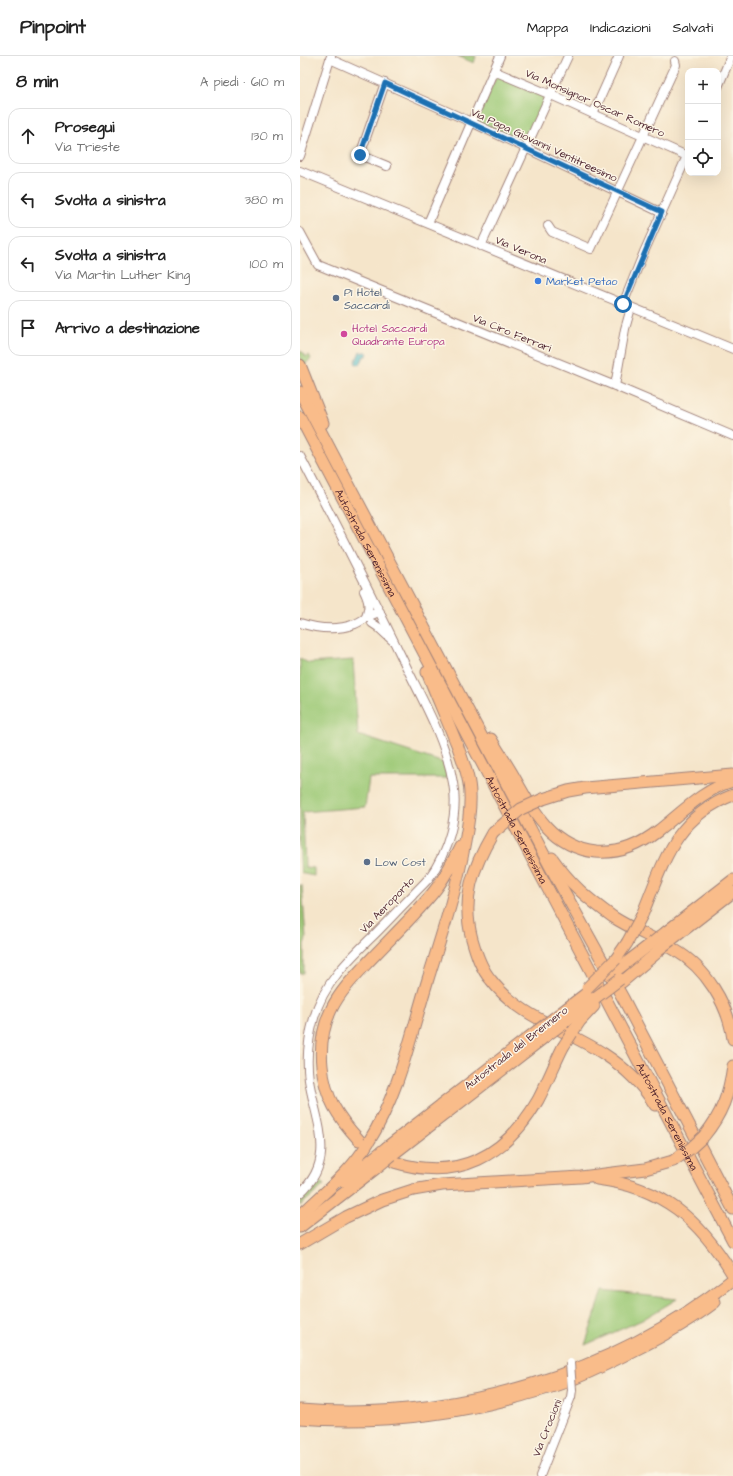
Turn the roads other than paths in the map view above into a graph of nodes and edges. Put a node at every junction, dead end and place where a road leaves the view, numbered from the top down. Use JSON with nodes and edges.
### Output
{"nodes":[{"id":1,"x":500,"y":56,"type":"edge"},
{"id":2,"x":568,"y":56,"type":"edge"},
{"id":3,"x":619,"y":56,"type":"edge"},
{"id":4,"x":731,"y":56,"type":"edge"},
{"id":5,"x":330,"y":57,"type":"edge"},
{"id":6,"x":733,"y":58,"type":"edge"},
{"id":7,"x":675,"y":61,"type":"dead end"},
{"id":8,"x":733,"y":63,"type":"edge"},
{"id":9,"x":494,"y":71,"type":"junction"},
{"id":10,"x":725,"y":71,"type":"junction"},
{"id":11,"x":721,"y":80,"type":"edge"},
{"id":12,"x":385,"y":83,"type":"junction"},
{"id":13,"x":551,"y":95,"type":"junction"},
{"id":14,"x":593,"y":114,"type":"junction"},
{"id":15,"x":471,"y":122,"type":"junction"},
{"id":16,"x":643,"y":136,"type":"junction"},
{"id":17,"x":526,"y":149,"type":"junction"},
{"id":18,"x":685,"y":154,"type":"edge"},
{"id":19,"x":300,"y":156,"type":"edge"},
{"id":20,"x":685,"y":160,"type":"edge"},
{"id":21,"x":387,"y":166,"type":"dead end"},
{"id":22,"x":300,"y":171,"type":"edge"},
{"id":23,"x":618,"y":192,"type":"junction"},
{"id":24,"x":662,"y":212,"type":"junction"},
{"id":25,"x":428,"y":223,"type":"junction"},
{"id":26,"x":548,"y":226,"type":"dead end"},
{"id":27,"x":300,"y":232,"type":"edge"},
{"id":28,"x":481,"y":246,"type":"junction"},
{"id":29,"x":623,"y":304,"type":"junction"},
{"id":30,"x":631,"y":308,"type":"junction"},
{"id":31,"x":733,"y":349,"type":"edge"},
{"id":32,"x":300,"y":365,"type":"edge"},
{"id":33,"x":615,"y":386,"type":"junction"},
{"id":34,"x":300,"y":392,"type":"edge"},
{"id":35,"x":300,"y":417,"type":"edge"},
{"id":36,"x":733,"y":436,"type":"edge"},
{"id":37,"x":333,"y":454,"type":"junction"},
{"id":38,"x":300,"y":456,"type":"edge"},
{"id":39,"x":357,"y":565,"type":"junction"},
{"id":40,"x":395,"y":598,"type":"junction"},
{"id":41,"x":380,"y":612,"type":"junction"},
{"id":42,"x":369,"y":620,"type":"junction"},
{"id":43,"x":300,"y":622,"type":"edge"},
{"id":44,"x":395,"y":643,"type":"junction"},
{"id":45,"x":437,"y":651,"type":"junction"},
{"id":46,"x":733,"y":775,"type":"edge"},
{"id":47,"x":733,"y":781,"type":"edge"},
{"id":48,"x":733,"y":795,"type":"edge"},
{"id":49,"x":527,"y":822,"type":"junction"},
{"id":50,"x":466,"y":834,"type":"junction"},
{"id":51,"x":733,"y":880,"type":"edge"},
{"id":52,"x":733,"y":892,"type":"edge"},
{"id":53,"x":669,"y":938,"type":"junction"},
{"id":54,"x":619,"y":972,"type":"junction"},
{"id":55,"x":593,"y":994,"type":"junction"},
{"id":56,"x":558,"y":1021,"type":"junction"},
{"id":57,"x":733,"y":1039,"type":"edge"},
{"id":58,"x":733,"y":1066,"type":"edge"},
{"id":59,"x":363,"y":1142,"type":"junction"},
{"id":60,"x":391,"y":1155,"type":"junction"},
{"id":61,"x":367,"y":1164,"type":"junction"},
{"id":62,"x":580,"y":1177,"type":"junction"},
{"id":63,"x":300,"y":1193,"type":"edge"},
{"id":64,"x":713,"y":1204,"type":"junction"},
{"id":65,"x":733,"y":1209,"type":"edge"},
{"id":66,"x":300,"y":1216,"type":"edge"},
{"id":67,"x":300,"y":1227,"type":"edge"},
{"id":68,"x":733,"y":1241,"type":"edge"},
{"id":69,"x":300,"y":1244,"type":"edge"},
{"id":70,"x":733,"y":1276,"type":"edge"},
{"id":71,"x":733,"y":1288,"type":"edge"},
{"id":72,"x":570,"y":1363,"type":"dead end"},
{"id":73,"x":300,"y":1410,"type":"edge"},
{"id":74,"x":300,"y":1418,"type":"edge"},
{"id":75,"x":540,"y":1476,"type":"edge"}],
"edges":[{"from":1,"to":9,"type":"street"},
{"from":2,"to":13,"type":"street"},
{"from":3,"to":14,"type":"street"},
{"from":4,"to":6,"type":"street"},
{"from":4,"to":10,"type":"street"},
{"from":5,"to":12,"type":"street","name":"Via Papa Giovanni Ventitreesimo"},
{"from":5,"to":19,"type":"street"},
{"from":7,"to":16,"type":"street"},
{"from":8,"to":10,"type":"street"},
{"from":9,"to":13,"type":"street","name":"Via Monsignor Oscar Romero"},
{"from":9,"to":15,"type":"street"},
{"from":10,"to":11,"type":"street"},
{"from":12,"to":15,"type":"street","name":"Via Papa Giovanni Ventitreesimo"},
{"from":12,"to":21,"type":"street"},
{"from":13,"to":14,"type":"street","name":"Via Monsignor Oscar Romero"},
{"from":13,"to":17,"type":"street"},
{"from":14,"to":16,"type":"street","name":"Via Monsignor Oscar Romero"},
{"from":15,"to":17,"type":"street","name":"Via Papa Giovanni Ventitreesimo"},
{"from":15,"to":25,"type":"street"},
{"from":16,"to":18,"type":"street","name":"Via Monsignor Oscar Romero"},
{"from":16,"to":23,"type":"street"},
{"from":17,"to":23,"type":"street","name":"Via Papa Giovanni Ventitreesimo"},
{"from":17,"to":28,"type":"street"},
{"from":20,"to":24,"type":"street"},
{"from":22,"to":25,"type":"street","name":"Via Verona"},
{"from":23,"to":24,"type":"street","name":"Via Papa Giovanni Ventitreesimo"},
{"from":23,"to":26,"type":"street"},
{"from":24,"to":29,"type":"street"},
{"from":25,"to":28,"type":"street","name":"Via Verona"},
{"from":27,"to":33,"type":"street","name":"Via Ciro Ferrari"},
{"from":28,"to":29,"type":"street","name":"Via Verona"},
{"from":29,"to":30,"type":"street","name":"Via Verona"},
{"from":30,"to":31,"type":"street","name":"Via Verona"},
{"from":30,"to":33,"type":"street"},
{"from":32,"to":37,"type":"highway"},
{"from":33,"to":36,"type":"street","name":"Via Ciro Ferrari"},
{"from":34,"to":37,"type":"highway","name":"Autostrada Serenissima"},
{"from":35,"to":40,"type":"highway","name":"Autostrada Serenissima"},
{"from":37,"to":45,"type":"highway","name":"Autostrada Serenissima"},
{"from":38,"to":39,"type":"street","name":"Via Aeroporto"},
{"from":39,"to":41,"type":"street","name":"Via Aeroporto"},
{"from":39,"to":42,"type":"street"},
{"from":40,"to":50,"type":"highway"},
{"from":40,"to":64,"type":"highway","name":"Autostrada Serenissima"},
{"from":41,"to":42,"type":"street"},
{"from":41,"to":44,"type":"street","name":"Via Aeroporto"},
{"from":42,"to":43,"type":"street"},
{"from":42,"to":44,"type":"street"},
{"from":44,"to":63,"type":"street","name":"Via Aeroporto"},
{"from":45,"to":47,"type":"highway"},
{"from":45,"to":49,"type":"highway","name":"Autostrada Serenissima"},
{"from":46,"to":64,"type":"highway","bridge":true},
{"from":48,"to":54,"type":"highway","bridge":true},
{"from":49,"to":57,"type":"highway"},
{"from":49,"to":65,"type":"highway","name":"Autostrada Serenissima"},
{"from":50,"to":59,"type":"highway"},
{"from":50,"to":59,"type":"highway"},
{"from":51,"to":53,"type":"highway","name":"Autostrada del Brennero"},
{"from":52,"to":53,"type":"highway"},
{"from":53,"to":54,"type":"highway","name":"Autostrada del Brennero","bridge":true},
{"from":54,"to":55,"type":"highway","bridge":true},
{"from":54,"to":55,"type":"highway","name":"Autostrada del Brennero","bridge":true},
{"from":55,"to":56,"type":"highway","name":"Autostrada del Brennero"},
{"from":55,"to":56,"type":"highway","name":"Autostrada del Brennero"},
{"from":55,"to":60,"type":"highway","bridge":true},
{"from":56,"to":60,"type":"highway","name":"Autostrada del Brennero","bridge":true},
{"from":58,"to":62,"type":"highway","bridge":true},
{"from":59,"to":61,"type":"highway"},
{"from":60,"to":61,"type":"highway","name":"Autostrada del Brennero","bridge":true},
{"from":61,"to":66,"type":"highway","name":"Autostrada del Brennero"},
{"from":61,"to":67,"type":"highway","name":"Autostrada del Brennero"},
{"from":62,"to":69,"type":"highway"},
{"from":62,"to":70,"type":"highway"},
{"from":64,"to":68,"type":"highway","name":"Autostrada Serenissima"},
{"from":70,"to":73,"type":"highway"},
{"from":71,"to":74,"type":"highway"},
{"from":72,"to":75,"type":"street","name":"Via Crocioni","bridge":true}]}
